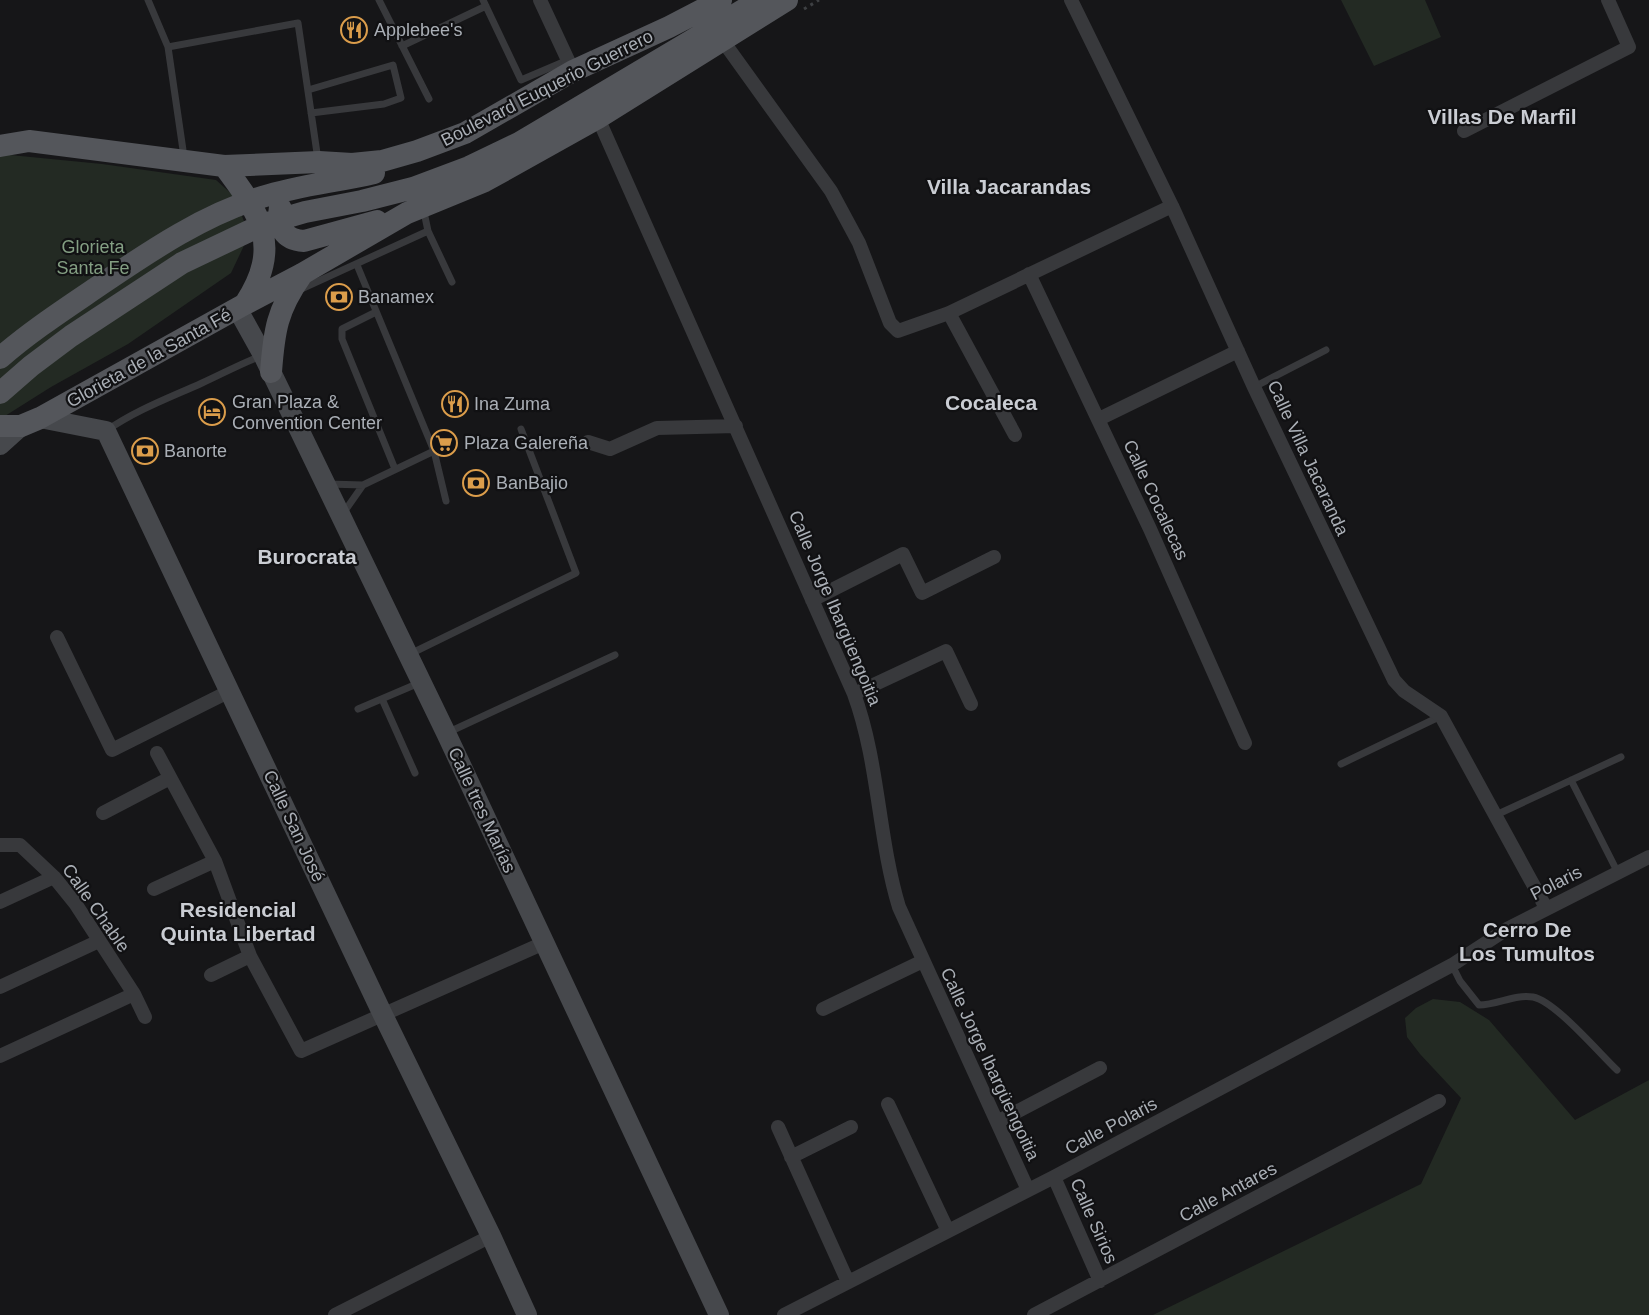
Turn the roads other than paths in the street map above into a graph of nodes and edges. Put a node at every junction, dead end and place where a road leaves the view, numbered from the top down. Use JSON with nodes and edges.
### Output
{"nodes":[{"id":1,"x":148,"y":0,"type":"edge"},
{"id":2,"x":379,"y":0,"type":"edge"},
{"id":3,"x":540,"y":0,"type":"edge"},
{"id":4,"x":721,"y":0,"type":"edge"},
{"id":5,"x":760,"y":0,"type":"edge"},
{"id":6,"x":787,"y":0,"type":"edge"},
{"id":7,"x":1071,"y":0,"type":"edge"},
{"id":8,"x":1608,"y":0,"type":"edge"},
{"id":9,"x":484,"y":3,"type":"edge"},
{"id":10,"x":674,"y":37,"type":"junction"},
{"id":11,"x":723,"y":41,"type":"junction"},
{"id":12,"x":402,"y":46,"type":"junction"},
{"id":13,"x":168,"y":47,"type":"junction"},
{"id":14,"x":570,"y":65,"type":"junction"},
{"id":15,"x":308,"y":90,"type":"junction"},
{"id":16,"x":429,"y":99,"type":"dead end"},
{"id":17,"x":311,"y":113,"type":"junction"},
{"id":18,"x":598,"y":118,"type":"junction"},
{"id":19,"x":1464,"y":131,"type":"dead end"},
{"id":20,"x":0,"y":136,"type":"edge"},
{"id":21,"x":28,"y":141,"type":"junction"},
{"id":22,"x":0,"y":146,"type":"edge"},
{"id":23,"x":417,"y":151,"type":"junction"},
{"id":24,"x":184,"y":159,"type":"junction"},
{"id":25,"x":319,"y":162,"type":"junction"},
{"id":26,"x":224,"y":166,"type":"junction"},
{"id":27,"x":1172,"y":206,"type":"junction"},
{"id":28,"x":415,"y":210,"type":"junction"},
{"id":29,"x":428,"y":231,"type":"junction"},
{"id":30,"x":357,"y":265,"type":"junction"},
{"id":31,"x":302,"y":274,"type":"junction"},
{"id":32,"x":1029,"y":274,"type":"junction"},
{"id":33,"x":452,"y":282,"type":"dead end"},
{"id":34,"x":287,"y":296,"type":"junction"},
{"id":35,"x":241,"y":307,"type":"junction"},
{"id":36,"x":376,"y":312,"type":"junction"},
{"id":37,"x":950,"y":313,"type":"junction"},
{"id":38,"x":1326,"y":350,"type":"dead end"},
{"id":39,"x":1238,"y":351,"type":"junction"},
{"id":40,"x":0,"y":358,"type":"edge"},
{"id":41,"x":267,"y":364,"type":"junction"},
{"id":42,"x":1254,"y":387,"type":"junction"},
{"id":43,"x":0,"y":393,"type":"edge"},
{"id":44,"x":1099,"y":419,"type":"junction"},
{"id":45,"x":20,"y":423,"type":"edge"},
{"id":46,"x":736,"y":426,"type":"junction"},
{"id":47,"x":521,"y":429,"type":"dead end"},
{"id":48,"x":106,"y":431,"type":"junction"},
{"id":49,"x":1015,"y":435,"type":"dead end"},
{"id":50,"x":588,"y":442,"type":"dead end"},
{"id":51,"x":0,"y":445,"type":"edge"},
{"id":52,"x":434,"y":451,"type":"junction"},
{"id":53,"x":395,"y":469,"type":"junction"},
{"id":54,"x":326,"y":484,"type":"junction"},
{"id":55,"x":363,"y":485,"type":"junction"},
{"id":56,"x":446,"y":501,"type":"dead end"},
{"id":57,"x":341,"y":517,"type":"junction"},
{"id":58,"x":993,"y":557,"type":"dead end"},
{"id":59,"x":812,"y":600,"type":"junction"},
{"id":60,"x":57,"y":637,"type":"dead end"},
{"id":61,"x":408,"y":655,"type":"junction"},
{"id":62,"x":615,"y":656,"type":"dead end"},
{"id":63,"x":421,"y":682,"type":"junction"},
{"id":64,"x":230,"y":691,"type":"junction"},
{"id":65,"x":854,"y":694,"type":"junction"},
{"id":66,"x":382,"y":699,"type":"junction"},
{"id":67,"x":971,"y":704,"type":"dead end"},
{"id":68,"x":358,"y":709,"type":"dead end"},
{"id":69,"x":1441,"y":716,"type":"junction"},
{"id":70,"x":446,"y":734,"type":"junction"},
{"id":71,"x":1245,"y":742,"type":"dead end"},
{"id":72,"x":157,"y":753,"type":"dead end"},
{"id":73,"x":1621,"y":757,"type":"dead end"},
{"id":74,"x":1341,"y":764,"type":"dead end"},
{"id":75,"x":415,"y":773,"type":"dead end"},
{"id":76,"x":170,"y":778,"type":"junction"},
{"id":77,"x":1571,"y":780,"type":"junction"},
{"id":78,"x":103,"y":813,"type":"dead end"},
{"id":79,"x":1496,"y":815,"type":"junction"},
{"id":80,"x":0,"y":845,"type":"edge"},
{"id":81,"x":1649,"y":857,"type":"edge"},
{"id":82,"x":215,"y":861,"type":"junction"},
{"id":83,"x":1618,"y":873,"type":"junction"},
{"id":84,"x":54,"y":877,"type":"junction"},
{"id":85,"x":154,"y":889,"type":"dead end"},
{"id":86,"x":0,"y":902,"type":"edge"},
{"id":87,"x":1546,"y":908,"type":"junction"},
{"id":88,"x":99,"y":941,"type":"junction"},
{"id":89,"x":544,"y":943,"type":"junction"},
{"id":90,"x":250,"y":956,"type":"junction"},
{"id":91,"x":923,"y":961,"type":"junction"},
{"id":92,"x":1452,"y":964,"type":"junction"},
{"id":93,"x":211,"y":975,"type":"dead end"},
{"id":94,"x":0,"y":987,"type":"edge"},
{"id":95,"x":134,"y":994,"type":"junction"},
{"id":96,"x":823,"y":1009,"type":"dead end"},
{"id":97,"x":383,"y":1015,"type":"junction"},
{"id":98,"x":145,"y":1017,"type":"dead end"},
{"id":99,"x":0,"y":1056,"type":"edge"},
{"id":100,"x":1100,"y":1068,"type":"dead end"},
{"id":101,"x":1617,"y":1070,"type":"dead end"},
{"id":102,"x":1439,"y":1101,"type":"dead end"},
{"id":103,"x":888,"y":1104,"type":"dead end"},
{"id":104,"x":997,"y":1122,"type":"junction"},
{"id":105,"x":778,"y":1127,"type":"dead end"},
{"id":106,"x":851,"y":1127,"type":"dead end"},
{"id":107,"x":791,"y":1157,"type":"junction"},
{"id":108,"x":1054,"y":1177,"type":"junction"},
{"id":109,"x":1028,"y":1190,"type":"junction"},
{"id":110,"x":948,"y":1231,"type":"junction"},
{"id":111,"x":491,"y":1236,"type":"junction"},
{"id":112,"x":1100,"y":1281,"type":"junction"},
{"id":113,"x":849,"y":1282,"type":"junction"},
{"id":114,"x":335,"y":1315,"type":"edge"},
{"id":115,"x":526,"y":1315,"type":"edge"},
{"id":116,"x":720,"y":1315,"type":"edge"},
{"id":117,"x":784,"y":1315,"type":"edge"},
{"id":118,"x":1034,"y":1315,"type":"edge"}],
"edges":[{"from":1,"to":13,"type":"lane"},
{"from":2,"to":12,"type":"lane"},
{"from":3,"to":14,"type":"street"},
{"from":4,"to":10,"type":"main road","name":"Boulevard Euquerio Guerrero"},
{"from":5,"to":10,"type":"main road"},
{"from":6,"to":11,"type":"main road"},
{"from":7,"to":27,"type":"street","name":"Calle Villa Jacaranda"},
{"from":8,"to":19,"type":"street"},
{"from":9,"to":12,"type":"lane"},
{"from":9,"to":14,"type":"lane"},
{"from":10,"to":14,"type":"main road","name":"Boulevard Euquerio Guerrero"},
{"from":10,"to":40,"type":"main road"},
{"from":10,"to":43,"type":"main road"},
{"from":11,"to":18,"type":"main road"},
{"from":11,"to":37,"type":"street"},
{"from":12,"to":16,"type":"lane"},
{"from":13,"to":15,"type":"lane"},
{"from":13,"to":24,"type":"lane"},
{"from":14,"to":23,"type":"main road","name":"Boulevard Euquerio Guerrero"},
{"from":15,"to":17,"type":"lane"},
{"from":15,"to":17,"type":"lane"},
{"from":17,"to":25,"type":"lane"},
{"from":18,"to":28,"type":"main road"},
{"from":18,"to":46,"type":"street","name":"Calle Jorge Ibargüengoitia"},
{"from":20,"to":21,"type":"main road"},
{"from":21,"to":22,"type":"main road"},
{"from":21,"to":24,"type":"main road"},
{"from":23,"to":25,"type":"main road","name":"Boulevard Euquerio Guerrero"},
{"from":23,"to":28,"type":"main road"},
{"from":24,"to":26,"type":"main road"},
{"from":25,"to":26,"type":"main road","name":"Boulevard Euquerio Guerrero"},
{"from":26,"to":35,"type":"main road","name":"Glorieta de la Santa Fé"},
{"from":27,"to":32,"type":"street"},
{"from":27,"to":39,"type":"street","name":"Calle Villa Jacaranda"},
{"from":28,"to":29,"type":"lane"},
{"from":28,"to":31,"type":"main road"},
{"from":29,"to":30,"type":"lane"},
{"from":29,"to":33,"type":"lane"},
{"from":30,"to":34,"type":"lane"},
{"from":30,"to":36,"type":"lane"},
{"from":31,"to":34,"type":"main road"},
{"from":31,"to":35,"type":"main road"},
{"from":32,"to":37,"type":"street"},
{"from":32,"to":44,"type":"street","name":"Calle Cocalecas"},
{"from":34,"to":41,"type":"main road"},
{"from":35,"to":41,"type":"main road","name":"Calle tres Marías"},
{"from":35,"to":45,"type":"main road","name":"Glorieta de la Santa Fé"},
{"from":36,"to":52,"type":"lane"},
{"from":36,"to":53,"type":"lane"},
{"from":37,"to":49,"type":"street"},
{"from":38,"to":42,"type":"lane"},
{"from":39,"to":42,"type":"street","name":"Calle Villa Jacaranda"},
{"from":39,"to":44,"type":"street"},
{"from":41,"to":48,"type":"lane"},
{"from":41,"to":54,"type":"main road","name":"Calle tres Marías"},
{"from":42,"to":69,"type":"street","name":"Calle Villa Jacaranda"},
{"from":44,"to":71,"type":"street","name":"Calle Cocalecas"},
{"from":45,"to":48,"type":"main road"},
{"from":45,"to":51,"type":"main road"},
{"from":46,"to":50,"type":"street"},
{"from":46,"to":59,"type":"street","name":"Calle Jorge Ibargüengoitia"},
{"from":47,"to":61,"type":"lane"},
{"from":48,"to":64,"type":"main road","name":"Calle San José"},
{"from":52,"to":53,"type":"lane"},
{"from":52,"to":56,"type":"lane"},
{"from":53,"to":55,"type":"lane"},
{"from":54,"to":55,"type":"lane"},
{"from":54,"to":57,"type":"main road","name":"Calle tres Marías"},
{"from":55,"to":57,"type":"lane"},
{"from":57,"to":61,"type":"main road","name":"Calle tres Marías"},
{"from":58,"to":59,"type":"street"},
{"from":59,"to":65,"type":"street","name":"Calle Jorge Ibargüengoitia"},
{"from":60,"to":64,"type":"street"},
{"from":61,"to":63,"type":"main road","name":"Calle tres Marías"},
{"from":62,"to":70,"type":"lane"},
{"from":63,"to":66,"type":"lane"},
{"from":63,"to":70,"type":"main road","name":"Calle tres Marías"},
{"from":64,"to":97,"type":"main road","name":"Calle San José"},
{"from":65,"to":67,"type":"street"},
{"from":65,"to":91,"type":"street","name":"Calle Jorge Ibargüengoitia"},
{"from":66,"to":68,"type":"lane"},
{"from":66,"to":75,"type":"lane"},
{"from":69,"to":74,"type":"lane"},
{"from":69,"to":79,"type":"street","name":"Calle Villa Jacaranda"},
{"from":70,"to":89,"type":"main road","name":"Calle tres Marías"},
{"from":72,"to":76,"type":"street"},
{"from":73,"to":77,"type":"lane"},
{"from":76,"to":78,"type":"street"},
{"from":76,"to":82,"type":"street"},
{"from":77,"to":79,"type":"lane"},
{"from":77,"to":83,"type":"lane"},
{"from":79,"to":87,"type":"street","name":"Calle Villa Jacaranda"},
{"from":80,"to":84,"type":"street","name":"Calle Chable"},
{"from":81,"to":83,"type":"street","name":"Polaris"},
{"from":82,"to":85,"type":"street"},
{"from":82,"to":90,"type":"street"},
{"from":83,"to":87,"type":"street","name":"Polaris"},
{"from":84,"to":86,"type":"street"},
{"from":84,"to":88,"type":"street","name":"Calle Chable"},
{"from":87,"to":92,"type":"street","name":"Polaris"},
{"from":88,"to":94,"type":"street"},
{"from":88,"to":95,"type":"street","name":"Calle Chable"},
{"from":89,"to":97,"type":"street"},
{"from":89,"to":116,"type":"main road","name":"Calle tres Marías"},
{"from":90,"to":93,"type":"street"},
{"from":90,"to":97,"type":"street"},
{"from":91,"to":96,"type":"street"},
{"from":91,"to":104,"type":"street","name":"Calle Jorge Ibargüengoitia"},
{"from":92,"to":101,"type":"lane"},
{"from":92,"to":108,"type":"street","name":"Calle Polaris"},
{"from":95,"to":98,"type":"street","name":"Calle Chable"},
{"from":95,"to":99,"type":"street"},
{"from":97,"to":111,"type":"main road","name":"Calle San José"},
{"from":100,"to":104,"type":"street"},
{"from":102,"to":112,"type":"street","name":"Calle Antares"},
{"from":103,"to":110,"type":"street"},
{"from":104,"to":109,"type":"street","name":"Calle Jorge Ibargüengoitia"},
{"from":105,"to":107,"type":"street"},
{"from":106,"to":107,"type":"street"},
{"from":107,"to":113,"type":"street"},
{"from":108,"to":109,"type":"street","name":"Calle Polaris"},
{"from":108,"to":112,"type":"street","name":"Calle Sirios"},
{"from":109,"to":110,"type":"street","name":"Calle Polaris"},
{"from":110,"to":113,"type":"street","name":"Calle Polaris"},
{"from":111,"to":114,"type":"street"},
{"from":111,"to":115,"type":"main road","name":"Calle San José"},
{"from":112,"to":118,"type":"street","name":"Calle Antares"},
{"from":113,"to":117,"type":"street","name":"Calle Polaris"}]}
